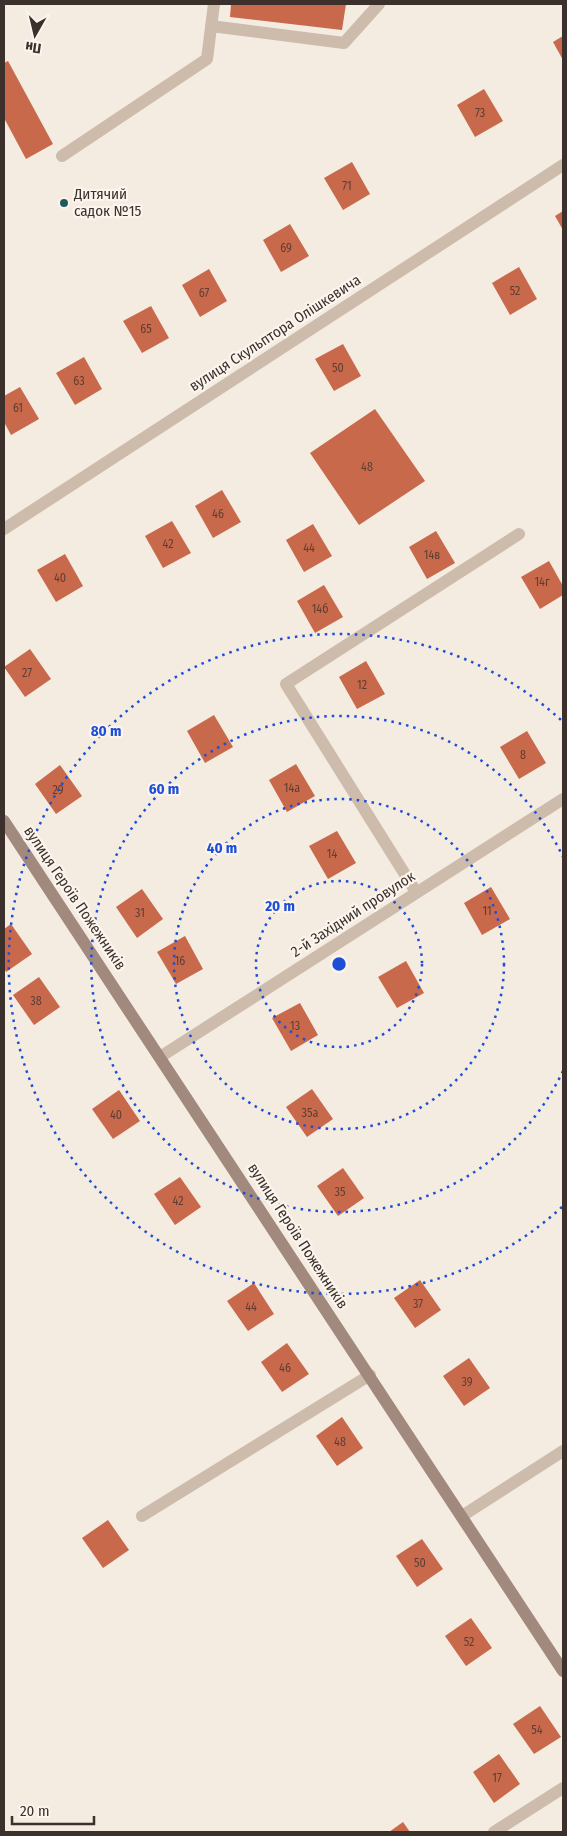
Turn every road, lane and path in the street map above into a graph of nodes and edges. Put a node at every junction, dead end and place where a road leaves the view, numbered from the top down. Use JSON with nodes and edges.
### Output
{"nodes":[{"id":1,"x":214,"y":4,"type":"edge"},
{"id":2,"x":379,"y":4,"type":"edge"},
{"id":3,"x":211,"y":26,"type":"junction"},
{"id":4,"x":62,"y":156,"type":"dead end"},
{"id":5,"x":563,"y":165,"type":"edge"},
{"id":6,"x":4,"y":528,"type":"edge"},
{"id":7,"x":519,"y":534,"type":"dead end"},
{"id":8,"x":563,"y":799,"type":"edge"},
{"id":9,"x":4,"y":821,"type":"edge"},
{"id":10,"x":416,"y":892,"type":"junction"},
{"id":11,"x":160,"y":1057,"type":"junction"},
{"id":12,"x":370,"y":1375,"type":"junction"},
{"id":13,"x":563,"y":1450,"type":"edge"},
{"id":14,"x":142,"y":1516,"type":"dead end"},
{"id":15,"x":462,"y":1516,"type":"junction"},
{"id":16,"x":563,"y":1671,"type":"edge"},
{"id":17,"x":563,"y":1788,"type":"edge"},
{"id":18,"x":494,"y":1832,"type":"edge"}],
"edges":[{"from":1,"to":3,"type":"street"},
{"from":2,"to":3,"type":"street"},
{"from":3,"to":4,"type":"street"},
{"from":5,"to":6,"type":"street","name":"вулиця Скульптора Олішкевича"},
{"from":7,"to":10,"type":"street"},
{"from":8,"to":10,"type":"street","name":"2-й Західний провулок"},
{"from":9,"to":11,"type":"street","name":"вулиця Героїв Пожежників"},
{"from":10,"to":11,"type":"street","name":"2-й Західний провулок"},
{"from":11,"to":12,"type":"street","name":"вулиця Героїв Пожежників"},
{"from":12,"to":14,"type":"street"},
{"from":12,"to":15,"type":"street","name":"вулиця Героїв Пожежників"},
{"from":13,"to":15,"type":"street"},
{"from":15,"to":16,"type":"street","name":"вулиця Героїв Пожежників"},
{"from":17,"to":18,"type":"street"}]}
